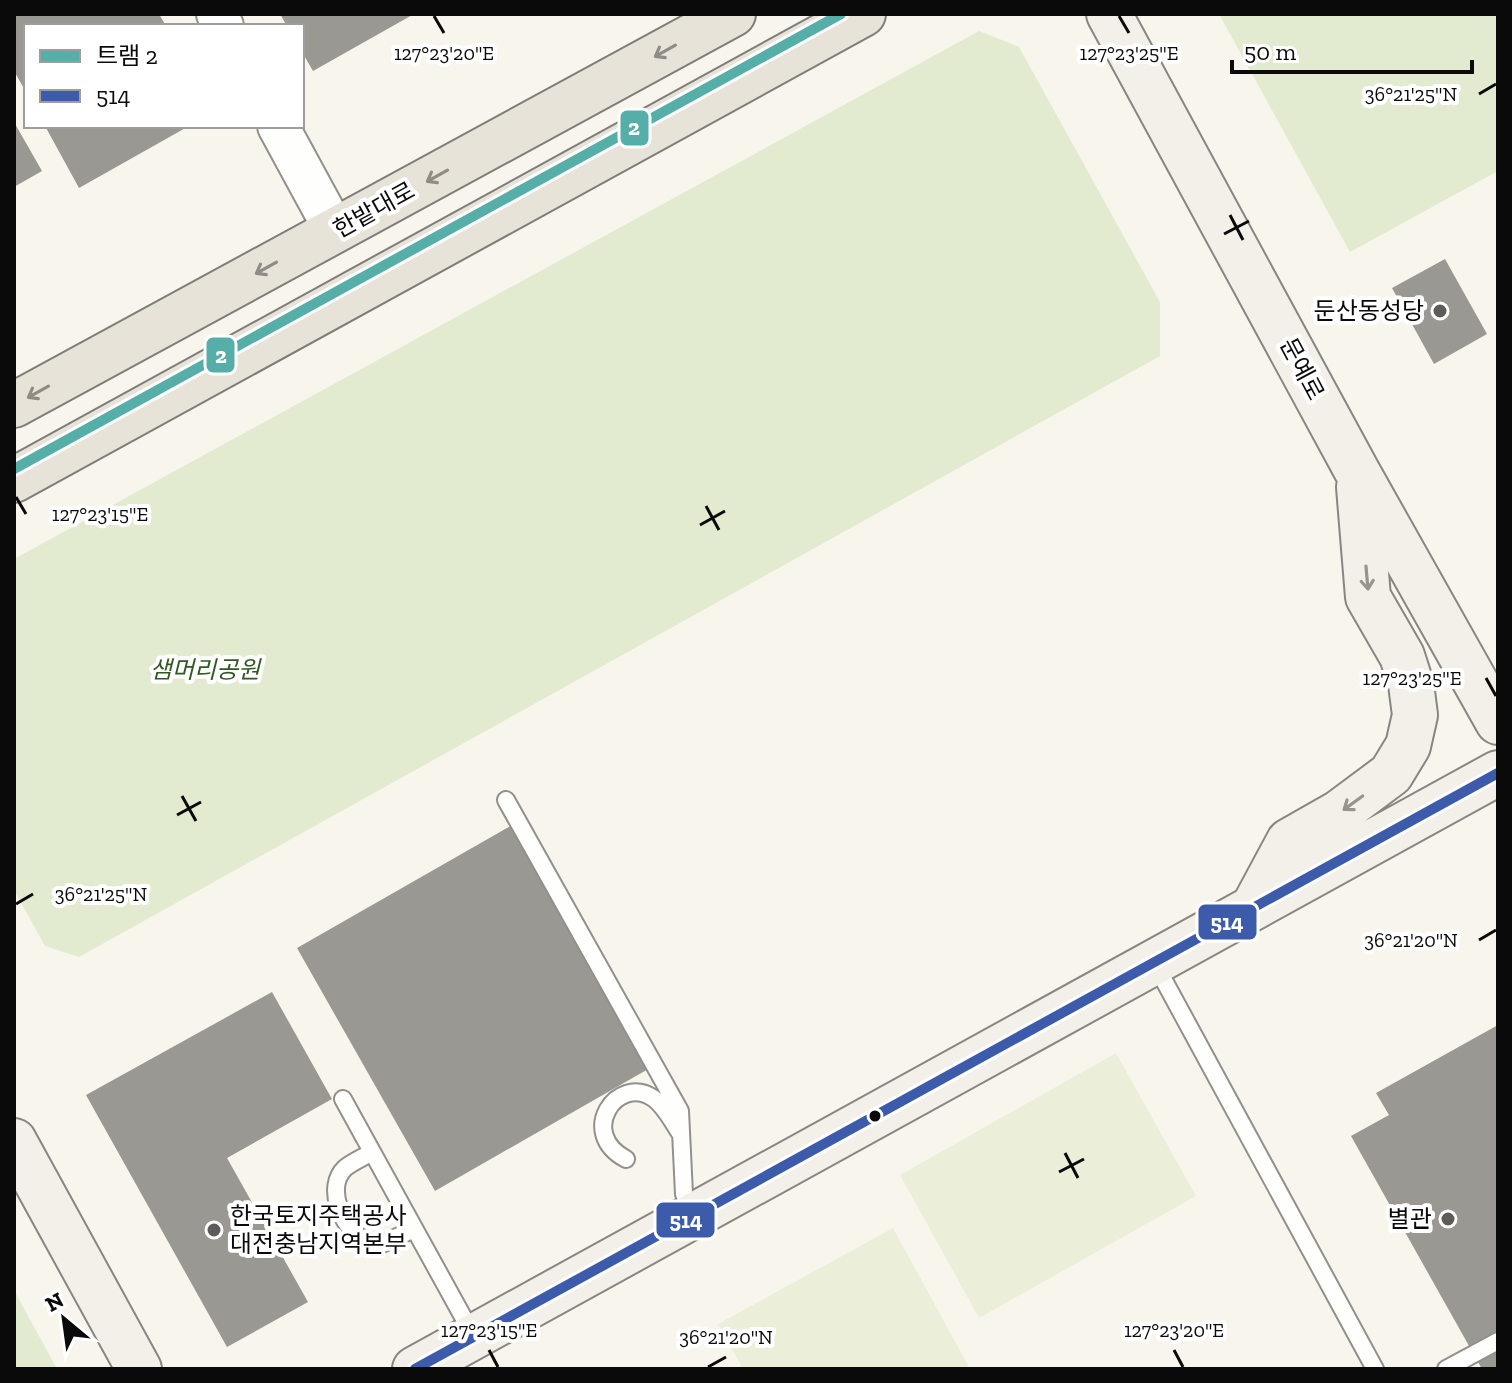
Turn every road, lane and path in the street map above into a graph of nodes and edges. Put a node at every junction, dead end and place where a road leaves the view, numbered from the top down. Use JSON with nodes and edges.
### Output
{"nodes":[{"id":1,"x":733,"y":14,"type":"edge"},
{"id":2,"x":863,"y":14,"type":"edge"},
{"id":3,"x":1109,"y":14,"type":"edge"},
{"id":4,"x":279,"y":128,"type":"edge"},
{"id":5,"x":335,"y":231,"type":"junction"},
{"id":6,"x":14,"y":405,"type":"edge"},
{"id":7,"x":1358,"y":473,"type":"junction"},
{"id":8,"x":14,"y":480,"type":"edge"},
{"id":9,"x":1498,"y":722,"type":"edge"},
{"id":10,"x":1498,"y":773,"type":"edge"},
{"id":11,"x":506,"y":800,"type":"dead end"},
{"id":12,"x":1253,"y":908,"type":"junction"},
{"id":13,"x":1154,"y":963,"type":"junction"},
{"id":14,"x":343,"y":1099,"type":"dead end"},
{"id":15,"x":680,"y":1134,"type":"junction"},
{"id":16,"x":14,"y":1141,"type":"edge"},
{"id":17,"x":372,"y":1152,"type":"junction"},
{"id":18,"x":626,"y":1159,"type":"dead end"},
{"id":19,"x":693,"y":1216,"type":"junction"},
{"id":20,"x":414,"y":1229,"type":"junction"},
{"id":21,"x":474,"y":1337,"type":"junction"},
{"id":22,"x":1498,"y":1341,"type":"edge"},
{"id":23,"x":139,"y":1369,"type":"edge"},
{"id":24,"x":415,"y":1369,"type":"edge"},
{"id":25,"x":1375,"y":1369,"type":"edge"},
{"id":26,"x":1446,"y":1369,"type":"edge"}],
"edges":[{"from":1,"to":5,"type":"main road","name":"한밭대로","one_way":true},
{"from":2,"to":8,"type":"main road"},
{"from":3,"to":7,"type":"main road","name":"문예로"},
{"from":4,"to":5,"type":"street"},
{"from":5,"to":6,"type":"main road","name":"한밭대로","one_way":true},
{"from":7,"to":9,"type":"main road","name":"문예로"},
{"from":7,"to":12,"type":"main road","one_way":true},
{"from":10,"to":12,"type":"main road"},
{"from":11,"to":15,"type":"lane"},
{"from":12,"to":13,"type":"main road"},
{"from":13,"to":19,"type":"main road"},
{"from":13,"to":25,"type":"lane"},
{"from":14,"to":17,"type":"lane"},
{"from":15,"to":18,"type":"lane"},
{"from":15,"to":19,"type":"lane"},
{"from":16,"to":23,"type":"main road"},
{"from":17,"to":20,"type":"lane"},
{"from":17,"to":20,"type":"lane"},
{"from":19,"to":21,"type":"main road"},
{"from":20,"to":21,"type":"lane"},
{"from":21,"to":24,"type":"main road"},
{"from":22,"to":26,"type":"lane"}]}
